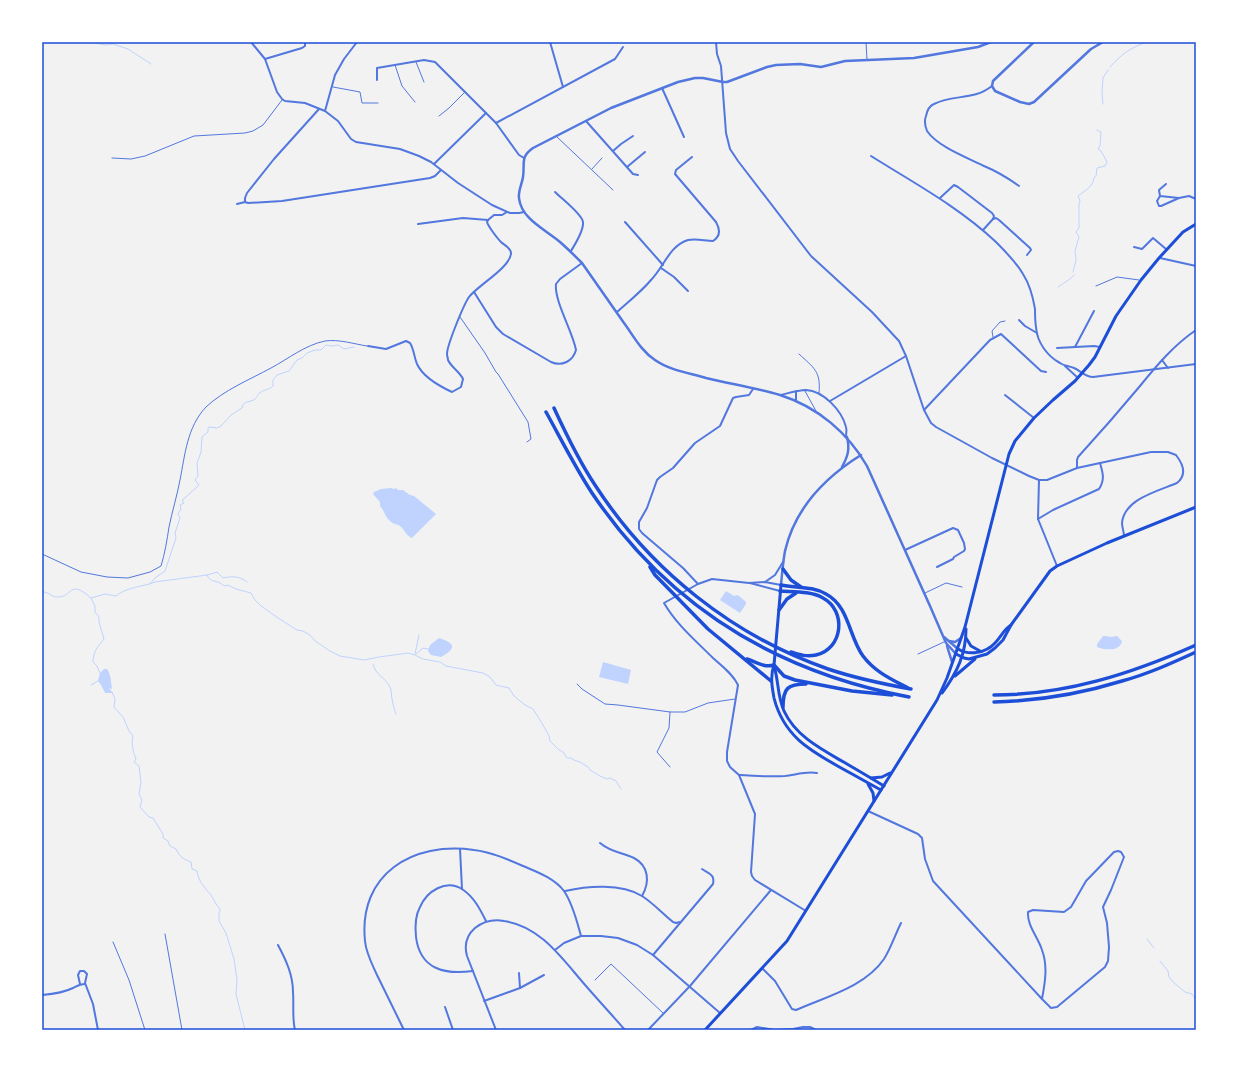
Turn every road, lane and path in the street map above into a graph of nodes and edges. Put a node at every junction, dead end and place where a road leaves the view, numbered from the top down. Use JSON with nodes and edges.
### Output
{"nodes":[{"id":1,"x":251,"y":42,"type":"edge"},
{"id":2,"x":305,"y":42,"type":"edge"},
{"id":3,"x":357,"y":42,"type":"edge"},
{"id":4,"x":550,"y":42,"type":"edge"},
{"id":5,"x":716,"y":42,"type":"edge"},
{"id":6,"x":866,"y":42,"type":"edge"},
{"id":7,"x":991,"y":42,"type":"edge"},
{"id":8,"x":1034,"y":42,"type":"edge"},
{"id":9,"x":1103,"y":42,"type":"edge"},
{"id":10,"x":623,"y":47,"type":"dead end"},
{"id":11,"x":265,"y":59,"type":"junction"},
{"id":12,"x":867,"y":60,"type":"junction"},
{"id":13,"x":415,"y":61,"type":"junction"},
{"id":14,"x":395,"y":65,"type":"junction"},
{"id":15,"x":377,"y":80,"type":"dead end"},
{"id":16,"x":424,"y":82,"type":"dead end"},
{"id":17,"x":722,"y":82,"type":"junction"},
{"id":18,"x":992,"y":86,"type":"junction"},
{"id":19,"x":332,"y":87,"type":"junction"},
{"id":20,"x":563,"y":87,"type":"junction"},
{"id":21,"x":662,"y":88,"type":"junction"},
{"id":22,"x":465,"y":92,"type":"junction"},
{"id":23,"x":282,"y":99,"type":"junction"},
{"id":24,"x":415,"y":102,"type":"dead end"},
{"id":25,"x":378,"y":103,"type":"dead end"},
{"id":26,"x":319,"y":109,"type":"junction"},
{"id":27,"x":325,"y":112,"type":"junction"},
{"id":28,"x":486,"y":113,"type":"junction"},
{"id":29,"x":439,"y":116,"type":"dead end"},
{"id":30,"x":586,"y":121,"type":"junction"},
{"id":31,"x":496,"y":123,"type":"junction"},
{"id":32,"x":556,"y":136,"type":"junction"},
{"id":33,"x":633,"y":136,"type":"dead end"},
{"id":34,"x":684,"y":137,"type":"dead end"},
{"id":35,"x":613,"y":151,"type":"junction"},
{"id":36,"x":645,"y":152,"type":"dead end"},
{"id":37,"x":692,"y":156,"type":"dead end"},
{"id":38,"x":871,"y":156,"type":"dead end"},
{"id":39,"x":112,"y":158,"type":"dead end"},
{"id":40,"x":524,"y":158,"type":"junction"},
{"id":41,"x":602,"y":158,"type":"dead end"},
{"id":42,"x":434,"y":164,"type":"junction"},
{"id":43,"x":627,"y":167,"type":"junction"},
{"id":44,"x":591,"y":169,"type":"junction"},
{"id":45,"x":440,"y":170,"type":"junction"},
{"id":46,"x":638,"y":175,"type":"dead end"},
{"id":47,"x":1166,"y":184,"type":"dead end"},
{"id":48,"x":1019,"y":186,"type":"dead end"},
{"id":49,"x":613,"y":190,"type":"dead end"},
{"id":50,"x":555,"y":192,"type":"dead end"},
{"id":51,"x":1160,"y":196,"type":"junction"},
{"id":52,"x":940,"y":198,"type":"junction"},
{"id":53,"x":1180,"y":198,"type":"junction"},
{"id":54,"x":1196,"y":199,"type":"edge"},
{"id":55,"x":245,"y":202,"type":"junction"},
{"id":56,"x":237,"y":204,"type":"dead end"},
{"id":57,"x":507,"y":212,"type":"junction"},
{"id":58,"x":524,"y":212,"type":"junction"},
{"id":59,"x":993,"y":219,"type":"junction"},
{"id":60,"x":488,"y":220,"type":"junction"},
{"id":61,"x":625,"y":222,"type":"dead end"},
{"id":62,"x":418,"y":224,"type":"dead end"},
{"id":63,"x":1196,"y":224,"type":"edge"},
{"id":64,"x":983,"y":230,"type":"junction"},
{"id":65,"x":1134,"y":247,"type":"dead end"},
{"id":66,"x":1166,"y":249,"type":"junction"},
{"id":67,"x":571,"y":251,"type":"junction"},
{"id":68,"x":1027,"y":254,"type":"dead end"},
{"id":69,"x":1159,"y":258,"type":"junction"},
{"id":70,"x":582,"y":263,"type":"junction"},
{"id":71,"x":663,"y":265,"type":"junction"},
{"id":72,"x":1196,"y":266,"type":"edge"},
{"id":73,"x":661,"y":268,"type":"junction"},
{"id":74,"x":1141,"y":280,"type":"junction"},
{"id":75,"x":1096,"y":286,"type":"dead end"},
{"id":76,"x":474,"y":292,"type":"junction"},
{"id":77,"x":688,"y":292,"type":"dead end"},
{"id":78,"x":1094,"y":311,"type":"dead end"},
{"id":79,"x":617,"y":312,"type":"junction"},
{"id":80,"x":460,"y":317,"type":"junction"},
{"id":81,"x":1005,"y":320,"type":"dead end"},
{"id":82,"x":1019,"y":320,"type":"dead end"},
{"id":83,"x":1196,"y":330,"type":"edge"},
{"id":84,"x":1037,"y":333,"type":"junction"},
{"id":85,"x":993,"y":338,"type":"junction"},
{"id":86,"x":368,"y":346,"type":"joint"},
{"id":87,"x":1075,"y":347,"type":"junction"},
{"id":88,"x":1100,"y":347,"type":"junction"},
{"id":89,"x":1057,"y":348,"type":"dead end"},
{"id":90,"x":799,"y":354,"type":"dead end"},
{"id":91,"x":906,"y":356,"type":"junction"},
{"id":92,"x":1162,"y":360,"type":"junction"},
{"id":93,"x":1196,"y":364,"type":"edge"},
{"id":94,"x":1064,"y":366,"type":"junction"},
{"id":95,"x":1168,"y":368,"type":"junction"},
{"id":96,"x":1152,"y":370,"type":"junction"},
{"id":97,"x":1046,"y":372,"type":"dead end"},
{"id":98,"x":1082,"y":373,"type":"junction"},
{"id":99,"x":1078,"y":378,"type":"junction"},
{"id":100,"x":753,"y":389,"type":"junction"},
{"id":101,"x":805,"y":390,"type":"junction"},
{"id":102,"x":796,"y":391,"type":"junction"},
{"id":103,"x":819,"y":394,"type":"junction"},
{"id":104,"x":780,"y":395,"type":"junction"},
{"id":105,"x":1005,"y":395,"type":"dead end"},
{"id":106,"x":796,"y":401,"type":"junction"},
{"id":107,"x":830,"y":401,"type":"junction"},
{"id":108,"x":554,"y":408,"type":"dead end"},
{"id":109,"x":924,"y":410,"type":"junction"},
{"id":110,"x":546,"y":412,"type":"dead end"},
{"id":111,"x":817,"y":412,"type":"junction"},
{"id":112,"x":1034,"y":418,"type":"junction"},
{"id":113,"x":846,"y":437,"type":"junction"},
{"id":114,"x":526,"y":442,"type":"dead end"},
{"id":115,"x":861,"y":455,"type":"junction"},
{"id":116,"x":1100,"y":463,"type":"junction"},
{"id":117,"x":1006,"y":465,"type":"junction"},
{"id":118,"x":841,"y":468,"type":"junction"},
{"id":119,"x":1077,"y":468,"type":"junction"},
{"id":120,"x":1039,"y":480,"type":"junction"},
{"id":121,"x":1196,"y":507,"type":"edge"},
{"id":122,"x":1038,"y":519,"type":"junction"},
{"id":123,"x":1124,"y":536,"type":"junction"},
{"id":124,"x":906,"y":550,"type":"junction"},
{"id":125,"x":42,"y":554,"type":"edge"},
{"id":126,"x":646,"y":560,"type":"junction"},
{"id":127,"x":783,"y":561,"type":"junction"},
{"id":128,"x":937,"y":566,"type":"dead end"},
{"id":129,"x":1057,"y":566,"type":"junction"},
{"id":130,"x":783,"y":569,"type":"junction"},
{"id":131,"x":765,"y":582,"type":"junction"},
{"id":132,"x":749,"y":583,"type":"junction"},
{"id":133,"x":698,"y":584,"type":"junction"},
{"id":134,"x":781,"y":585,"type":"junction"},
{"id":135,"x":962,"y":587,"type":"dead end"},
{"id":136,"x":802,"y":588,"type":"junction"},
{"id":137,"x":780,"y":591,"type":"junction"},
{"id":138,"x":798,"y":593,"type":"junction"},
{"id":139,"x":924,"y":593,"type":"junction"},
{"id":140,"x":779,"y":610,"type":"junction"},
{"id":141,"x":1011,"y":624,"type":"junction"},
{"id":142,"x":966,"y":627,"type":"junction"},
{"id":143,"x":961,"y":638,"type":"junction"},
{"id":144,"x":966,"y":638,"type":"junction"},
{"id":145,"x":947,"y":642,"type":"junction"},
{"id":146,"x":1196,"y":645,"type":"edge"},
{"id":147,"x":781,"y":649,"type":"junction"},
{"id":148,"x":958,"y":649,"type":"junction"},
{"id":149,"x":964,"y":652,"type":"junction"},
{"id":150,"x":981,"y":652,"type":"junction"},
{"id":151,"x":1196,"y":652,"type":"edge"},
{"id":152,"x":918,"y":654,"type":"dead end"},
{"id":153,"x":956,"y":654,"type":"junction"},
{"id":154,"x":978,"y":657,"type":"junction"},
{"id":155,"x":962,"y":658,"type":"junction"},
{"id":156,"x":744,"y":659,"type":"junction"},
{"id":157,"x":774,"y":665,"type":"junction"},
{"id":158,"x":952,"y":665,"type":"junction"},
{"id":159,"x":952,"y":678,"type":"junction"},
{"id":160,"x":771,"y":681,"type":"junction"},
{"id":161,"x":577,"y":684,"type":"dead end"},
{"id":162,"x":811,"y":684,"type":"junction"},
{"id":163,"x":994,"y":695,"type":"dead end"},
{"id":164,"x":736,"y":699,"type":"junction"},
{"id":165,"x":937,"y":700,"type":"junction"},
{"id":166,"x":994,"y":702,"type":"dead end"},
{"id":167,"x":783,"y":707,"type":"junction"},
{"id":168,"x":670,"y":712,"type":"junction"},
{"id":169,"x":670,"y":767,"type":"dead end"},
{"id":170,"x":853,"y":767,"type":"junction"},
{"id":171,"x":850,"y":772,"type":"junction"},
{"id":172,"x":892,"y":772,"type":"junction"},
{"id":173,"x":817,"y":773,"type":"dead end"},
{"id":174,"x":739,"y":775,"type":"junction"},
{"id":175,"x":870,"y":778,"type":"junction"},
{"id":176,"x":867,"y":783,"type":"junction"},
{"id":177,"x":884,"y":786,"type":"junction"},
{"id":178,"x":881,"y":790,"type":"junction"},
{"id":179,"x":874,"y":801,"type":"junction"},
{"id":180,"x":868,"y":811,"type":"junction"},
{"id":181,"x":600,"y":843,"type":"dead end"},
{"id":182,"x":460,"y":849,"type":"junction"},
{"id":183,"x":702,"y":869,"type":"dead end"},
{"id":184,"x":462,"y":889,"type":"junction"},
{"id":185,"x":771,"y":890,"type":"junction"},
{"id":186,"x":564,"y":891,"type":"junction"},
{"id":187,"x":642,"y":896,"type":"junction"},
{"id":188,"x":806,"y":911,"type":"junction"},
{"id":189,"x":486,"y":921,"type":"junction"},
{"id":190,"x":680,"y":922,"type":"junction"},
{"id":191,"x":901,"y":923,"type":"dead end"},
{"id":192,"x":165,"y":934,"type":"dead end"},
{"id":193,"x":581,"y":936,"type":"junction"},
{"id":194,"x":113,"y":942,"type":"dead end"},
{"id":195,"x":278,"y":945,"type":"dead end"},
{"id":196,"x":555,"y":950,"type":"junction"},
{"id":197,"x":653,"y":955,"type":"junction"},
{"id":198,"x":762,"y":968,"type":"junction"},
{"id":199,"x":473,"y":971,"type":"junction"},
{"id":200,"x":519,"y":973,"type":"dead end"},
{"id":201,"x":544,"y":976,"type":"dead end"},
{"id":202,"x":595,"y":980,"type":"dead end"},
{"id":203,"x":80,"y":984,"type":"junction"},
{"id":204,"x":86,"y":985,"type":"junction"},
{"id":205,"x":690,"y":986,"type":"junction"},
{"id":206,"x":520,"y":988,"type":"junction"},
{"id":207,"x":42,"y":995,"type":"edge"},
{"id":208,"x":1042,"y":999,"type":"junction"},
{"id":209,"x":484,"y":1000,"type":"junction"},
{"id":210,"x":445,"y":1007,"type":"dead end"},
{"id":211,"x":664,"y":1013,"type":"junction"},
{"id":212,"x":720,"y":1013,"type":"junction"},
{"id":213,"x":98,"y":1030,"type":"edge"},
{"id":214,"x":145,"y":1030,"type":"edge"},
{"id":215,"x":182,"y":1030,"type":"edge"},
{"id":216,"x":295,"y":1030,"type":"edge"},
{"id":217,"x":404,"y":1030,"type":"edge"},
{"id":218,"x":453,"y":1030,"type":"edge"},
{"id":219,"x":496,"y":1030,"type":"edge"},
{"id":220,"x":625,"y":1030,"type":"edge"},
{"id":221,"x":648,"y":1030,"type":"edge"},
{"id":222,"x":705,"y":1030,"type":"edge"},
{"id":223,"x":751,"y":1030,"type":"edge"},
{"id":224,"x":816,"y":1030,"type":"edge"}],
"edges":[{"from":1,"to":11,"type":"street"},
{"from":2,"to":11,"type":"street"},
{"from":3,"to":19,"type":"street"},
{"from":4,"to":20,"type":"street"},
{"from":5,"to":17,"type":"street"},
{"from":6,"to":12,"type":"lane"},
{"from":7,"to":12,"type":"street"},
{"from":8,"to":18,"type":"street"},
{"from":9,"to":18,"type":"street"},
{"from":10,"to":20,"type":"street"},
{"from":11,"to":23,"type":"street"},
{"from":12,"to":17,"type":"street"},
{"from":13,"to":14,"type":"street"},
{"from":13,"to":16,"type":"lane"},
{"from":13,"to":22,"type":"street"},
{"from":14,"to":15,"type":"street"},
{"from":14,"to":24,"type":"lane"},
{"from":17,"to":21,"type":"street"},
{"from":17,"to":91,"type":"street"},
{"from":18,"to":48,"type":"street"},
{"from":19,"to":25,"type":"lane"},
{"from":19,"to":27,"type":"street"},
{"from":20,"to":31,"type":"street"},
{"from":21,"to":30,"type":"street"},
{"from":21,"to":34,"type":"street"},
{"from":22,"to":28,"type":"street"},
{"from":22,"to":29,"type":"lane"},
{"from":23,"to":26,"type":"street"},
{"from":23,"to":39,"type":"lane"},
{"from":26,"to":27,"type":"street"},
{"from":26,"to":55,"type":"street"},
{"from":27,"to":42,"type":"street"},
{"from":28,"to":31,"type":"street"},
{"from":28,"to":42,"type":"street"},
{"from":30,"to":32,"type":"street"},
{"from":30,"to":35,"type":"street"},
{"from":31,"to":40,"type":"street"},
{"from":32,"to":40,"type":"street"},
{"from":32,"to":44,"type":"lane"},
{"from":33,"to":35,"type":"street"},
{"from":35,"to":43,"type":"street"},
{"from":36,"to":43,"type":"street"},
{"from":37,"to":71,"type":"street"},
{"from":38,"to":52,"type":"street"},
{"from":40,"to":58,"type":"street"},
{"from":41,"to":44,"type":"lane"},
{"from":42,"to":45,"type":"street"},
{"from":43,"to":46,"type":"street"},
{"from":44,"to":49,"type":"lane"},
{"from":45,"to":55,"type":"street"},
{"from":45,"to":57,"type":"street"},
{"from":47,"to":51,"type":"street"},
{"from":50,"to":67,"type":"street"},
{"from":51,"to":53,"type":"street"},
{"from":51,"to":53,"type":"street"},
{"from":52,"to":59,"type":"street"},
{"from":52,"to":64,"type":"street"},
{"from":53,"to":54,"type":"street"},
{"from":55,"to":56,"type":"street"},
{"from":57,"to":58,"type":"street"},
{"from":57,"to":60,"type":"street"},
{"from":58,"to":67,"type":"street"},
{"from":59,"to":64,"type":"street"},
{"from":59,"to":68,"type":"street"},
{"from":60,"to":62,"type":"street"},
{"from":60,"to":76,"type":"street"},
{"from":61,"to":71,"type":"street"},
{"from":63,"to":66,"type":"main road"},
{"from":64,"to":84,"type":"street"},
{"from":65,"to":66,"type":"street"},
{"from":66,"to":69,"type":"main road"},
{"from":67,"to":70,"type":"street"},
{"from":69,"to":72,"type":"street"},
{"from":69,"to":74,"type":"main road"},
{"from":70,"to":76,"type":"street"},
{"from":70,"to":79,"type":"street"},
{"from":71,"to":73,"type":"street"},
{"from":73,"to":77,"type":"street"},
{"from":73,"to":79,"type":"street"},
{"from":74,"to":75,"type":"lane"},
{"from":74,"to":88,"type":"main road"},
{"from":76,"to":80,"type":"street"},
{"from":78,"to":87,"type":"street"},
{"from":79,"to":100,"type":"street"},
{"from":80,"to":86,"type":"street"},
{"from":80,"to":114,"type":"lane"},
{"from":81,"to":85,"type":"lane"},
{"from":82,"to":84,"type":"street"},
{"from":83,"to":92,"type":"street"},
{"from":84,"to":94,"type":"street"},
{"from":85,"to":97,"type":"street"},
{"from":85,"to":109,"type":"street"},
{"from":86,"to":125,"type":"lane"},
{"from":87,"to":88,"type":"street"},
{"from":87,"to":89,"type":"street"},
{"from":88,"to":98,"type":"main road"},
{"from":90,"to":103,"type":"lane"},
{"from":91,"to":107,"type":"street"},
{"from":91,"to":109,"type":"street"},
{"from":92,"to":95,"type":"street"},
{"from":92,"to":96,"type":"street"},
{"from":93,"to":95,"type":"street"},
{"from":94,"to":98,"type":"street"},
{"from":94,"to":99,"type":"street"},
{"from":95,"to":96,"type":"street"},
{"from":96,"to":98,"type":"street"},
{"from":96,"to":119,"type":"street"},
{"from":98,"to":99,"type":"main road"},
{"from":99,"to":112,"type":"main road"},
{"from":100,"to":104,"type":"street"},
{"from":100,"to":133,"type":"street"},
{"from":101,"to":102,"type":"street"},
{"from":101,"to":103,"type":"street"},
{"from":101,"to":111,"type":"lane"},
{"from":102,"to":104,"type":"street"},
{"from":102,"to":106,"type":"street"},
{"from":103,"to":107,"type":"street"},
{"from":104,"to":106,"type":"street"},
{"from":105,"to":112,"type":"street"},
{"from":106,"to":111,"type":"street"},
{"from":107,"to":113,"type":"street"},
{"from":108,"to":147,"type":"highway"},
{"from":109,"to":117,"type":"street"},
{"from":110,"to":126,"type":"highway"},
{"from":111,"to":113,"type":"street"},
{"from":112,"to":117,"type":"main road"},
{"from":113,"to":115,"type":"street"},
{"from":113,"to":118,"type":"street"},
{"from":115,"to":118,"type":"street"},
{"from":115,"to":124,"type":"street"},
{"from":116,"to":119,"type":"street"},
{"from":116,"to":122,"type":"street"},
{"from":116,"to":123,"type":"street"},
{"from":117,"to":120,"type":"street"},
{"from":117,"to":142,"type":"main road"},
{"from":118,"to":127,"type":"street"},
{"from":119,"to":120,"type":"street"},
{"from":120,"to":122,"type":"street"},
{"from":121,"to":123,"type":"main road"},
{"from":122,"to":129,"type":"street"},
{"from":123,"to":129,"type":"main road"},
{"from":124,"to":128,"type":"street"},
{"from":124,"to":139,"type":"street"},
{"from":126,"to":156,"type":"highway"},
{"from":126,"to":162,"type":"highway"},
{"from":127,"to":130,"type":"street"},
{"from":127,"to":131,"type":"street"},
{"from":129,"to":141,"type":"main road"},
{"from":130,"to":134,"type":"street"},
{"from":130,"to":136,"type":"highway"},
{"from":131,"to":132,"type":"street"},
{"from":131,"to":134,"type":"street"},
{"from":132,"to":133,"type":"street"},
{"from":132,"to":137,"type":"street"},
{"from":133,"to":164,"type":"street"},
{"from":134,"to":136,"type":"highway"},
{"from":134,"to":137,"type":"main road"},
{"from":135,"to":139,"type":"lane"},
{"from":136,"to":147,"type":"highway"},
{"from":137,"to":138,"type":"highway"},
{"from":137,"to":140,"type":"main road"},
{"from":138,"to":140,"type":"highway"},
{"from":138,"to":147,"type":"highway"},
{"from":139,"to":145,"type":"street"},
{"from":140,"to":157,"type":"main road"},
{"from":141,"to":150,"type":"main road"},
{"from":141,"to":154,"type":"main road"},
{"from":142,"to":143,"type":"main road"},
{"from":142,"to":144,"type":"main road"},
{"from":143,"to":145,"type":"street"},
{"from":143,"to":148,"type":"main road"},
{"from":144,"to":149,"type":"main road"},
{"from":144,"to":150,"type":"main road"},
{"from":145,"to":148,"type":"street"},
{"from":145,"to":152,"type":"lane"},
{"from":145,"to":153,"type":"street"},
{"from":145,"to":158,"type":"street"},
{"from":146,"to":163,"type":"highway"},
{"from":148,"to":149,"type":"main road"},
{"from":148,"to":153,"type":"main road"},
{"from":149,"to":150,"type":"main road"},
{"from":149,"to":155,"type":"main road"},
{"from":151,"to":166,"type":"highway"},
{"from":153,"to":155,"type":"main road"},
{"from":153,"to":158,"type":"main road"},
{"from":154,"to":155,"type":"main road"},
{"from":154,"to":159,"type":"main road"},
{"from":155,"to":159,"type":"main road"},
{"from":156,"to":157,"type":"highway"},
{"from":156,"to":160,"type":"highway"},
{"from":157,"to":160,"type":"main road"},
{"from":157,"to":162,"type":"highway"},
{"from":157,"to":167,"type":"main road"},
{"from":158,"to":165,"type":"main road"},
{"from":159,"to":165,"type":"main road"},
{"from":160,"to":171,"type":"main road"},
{"from":161,"to":168,"type":"lane"},
{"from":162,"to":167,"type":"highway"},
{"from":164,"to":168,"type":"lane"},
{"from":164,"to":174,"type":"street"},
{"from":165,"to":172,"type":"main road"},
{"from":167,"to":170,"type":"main road"},
{"from":168,"to":169,"type":"lane"},
{"from":170,"to":171,"type":"main road"},
{"from":170,"to":175,"type":"main road"},
{"from":171,"to":176,"type":"main road"},
{"from":172,"to":175,"type":"main road"},
{"from":172,"to":177,"type":"main road"},
{"from":173,"to":174,"type":"street"},
{"from":174,"to":185,"type":"street"},
{"from":175,"to":177,"type":"main road"},
{"from":176,"to":178,"type":"main road"},
{"from":176,"to":179,"type":"main road"},
{"from":177,"to":178,"type":"main road"},
{"from":178,"to":179,"type":"main road"},
{"from":179,"to":180,"type":"main road"},
{"from":180,"to":188,"type":"main road"},
{"from":180,"to":208,"type":"street"},
{"from":181,"to":187,"type":"street"},
{"from":182,"to":184,"type":"street"},
{"from":182,"to":186,"type":"street"},
{"from":182,"to":217,"type":"street"},
{"from":183,"to":190,"type":"street"},
{"from":184,"to":189,"type":"street"},
{"from":184,"to":199,"type":"street"},
{"from":185,"to":188,"type":"street"},
{"from":185,"to":205,"type":"street"},
{"from":186,"to":187,"type":"street"},
{"from":186,"to":193,"type":"street"},
{"from":187,"to":190,"type":"street"},
{"from":188,"to":198,"type":"main road"},
{"from":189,"to":196,"type":"street"},
{"from":189,"to":199,"type":"street"},
{"from":190,"to":197,"type":"street"},
{"from":191,"to":198,"type":"street"},
{"from":192,"to":215,"type":"lane"},
{"from":193,"to":196,"type":"street"},
{"from":193,"to":197,"type":"street"},
{"from":194,"to":214,"type":"lane"},
{"from":195,"to":216,"type":"street"},
{"from":196,"to":220,"type":"street"},
{"from":197,"to":205,"type":"street"},
{"from":198,"to":212,"type":"main road"},
{"from":199,"to":209,"type":"street"},
{"from":200,"to":206,"type":"street"},
{"from":201,"to":206,"type":"street"},
{"from":202,"to":211,"type":"lane"},
{"from":203,"to":204,"type":"street"},
{"from":203,"to":204,"type":"street"},
{"from":203,"to":207,"type":"street"},
{"from":204,"to":213,"type":"street"},
{"from":205,"to":211,"type":"street"},
{"from":205,"to":212,"type":"street"},
{"from":206,"to":209,"type":"street"},
{"from":208,"to":208,"type":"street"},
{"from":209,"to":219,"type":"street"},
{"from":210,"to":218,"type":"street"},
{"from":211,"to":221,"type":"street"},
{"from":212,"to":222,"type":"main road"},
{"from":223,"to":224,"type":"street"}]}
